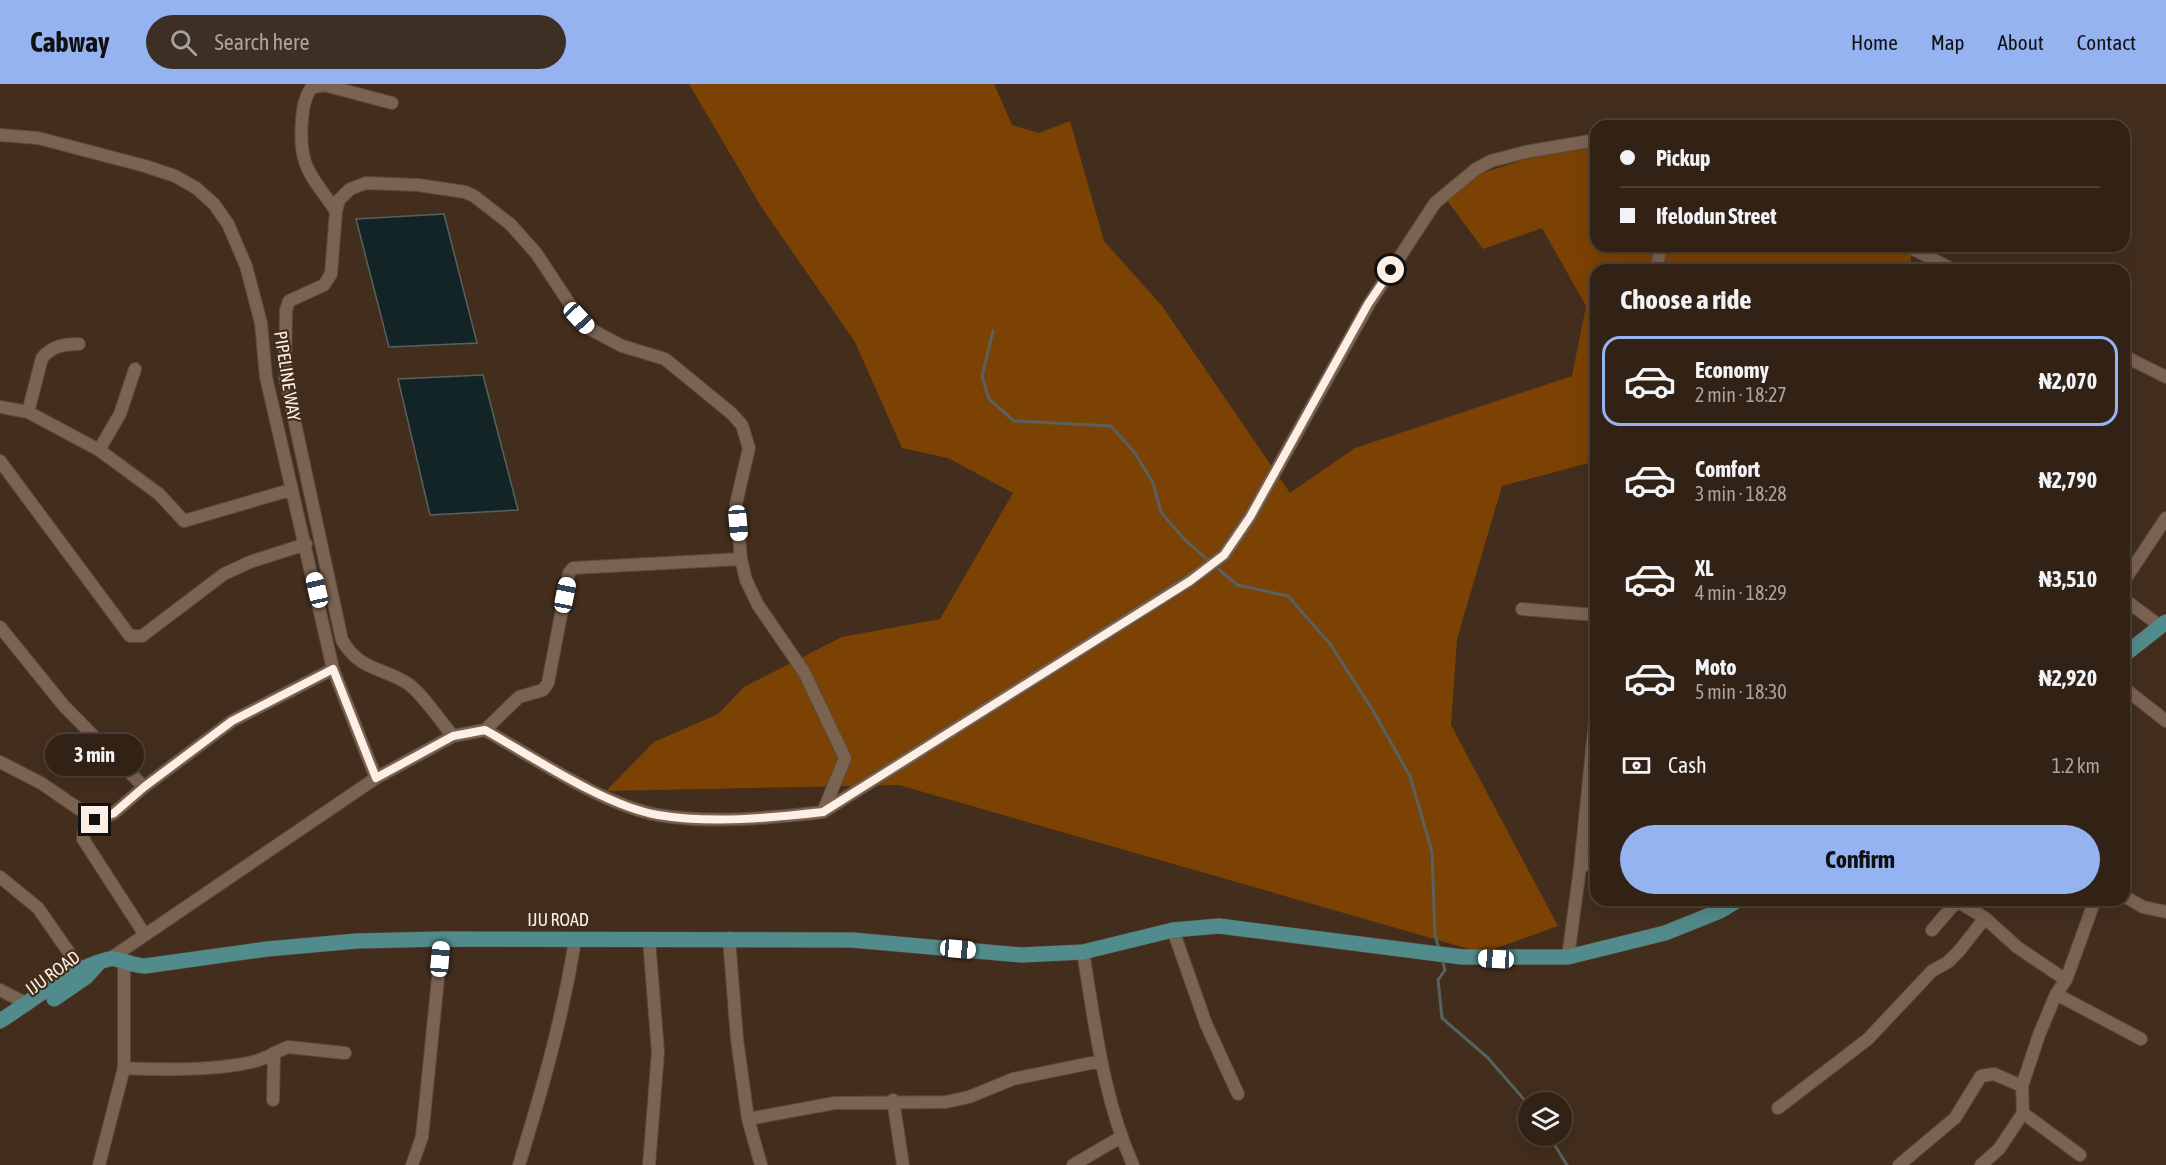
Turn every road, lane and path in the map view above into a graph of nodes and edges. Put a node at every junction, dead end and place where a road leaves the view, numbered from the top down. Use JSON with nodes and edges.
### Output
{"nodes":[{"id":1,"x":392,"y":103,"type":"dead end"},
{"id":2,"x":0,"y":135,"type":"edge"},
{"id":3,"x":1590,"y":141,"type":"edge"},
{"id":4,"x":336,"y":212,"type":"junction"},
{"id":5,"x":1919,"y":252,"type":"edge"},
{"id":6,"x":1942,"y":264,"type":"edge"},
{"id":7,"x":79,"y":344,"type":"dead end"},
{"id":8,"x":2130,"y":359,"type":"edge"},
{"id":9,"x":135,"y":369,"type":"dead end"},
{"id":10,"x":2166,"y":377,"type":"edge"},
{"id":11,"x":0,"y":407,"type":"edge"},
{"id":12,"x":28,"y":412,"type":"junction"},
{"id":13,"x":99,"y":450,"type":"junction"},
{"id":14,"x":0,"y":461,"type":"edge"},
{"id":15,"x":290,"y":490,"type":"junction"},
{"id":16,"x":2166,"y":518,"type":"edge"},
{"id":17,"x":306,"y":544,"type":"junction"},
{"id":18,"x":741,"y":559,"type":"junction"},
{"id":19,"x":2130,"y":572,"type":"edge"},
{"id":20,"x":2130,"y":603,"type":"edge"},
{"id":21,"x":1522,"y":609,"type":"dead end"},
{"id":22,"x":1590,"y":615,"type":"edge"},
{"id":23,"x":2163,"y":624,"type":"edge"},
{"id":24,"x":1,"y":632,"type":"edge"},
{"id":25,"x":2130,"y":650,"type":"edge"},
{"id":26,"x":333,"y":669,"type":"junction"},
{"id":27,"x":2130,"y":693,"type":"edge"},
{"id":28,"x":2166,"y":721,"type":"edge"},
{"id":29,"x":485,"y":730,"type":"junction"},
{"id":30,"x":453,"y":736,"type":"junction"},
{"id":31,"x":0,"y":762,"type":"edge"},
{"id":32,"x":1590,"y":770,"type":"edge"},
{"id":33,"x":376,"y":778,"type":"junction"},
{"id":34,"x":144,"y":787,"type":"junction"},
{"id":35,"x":823,"y":812,"type":"junction"},
{"id":36,"x":95,"y":820,"type":"junction"},
{"id":37,"x":1590,"y":862,"type":"edge"},
{"id":38,"x":1580,"y":868,"type":"junction"},
{"id":39,"x":0,"y":877,"type":"edge"},
{"id":40,"x":2130,"y":899,"type":"edge"},
{"id":41,"x":1728,"y":906,"type":"edge"},
{"id":42,"x":1953,"y":906,"type":"edge"},
{"id":43,"x":1967,"y":906,"type":"edge"},
{"id":44,"x":2093,"y":906,"type":"edge"},
{"id":45,"x":2166,"y":912,"type":"edge"},
{"id":46,"x":1985,"y":918,"type":"junction"},
{"id":47,"x":1173,"y":930,"type":"junction"},
{"id":48,"x":1932,"y":930,"type":"dead end"},
{"id":49,"x":145,"y":935,"type":"junction"},
{"id":50,"x":729,"y":938,"type":"junction"},
{"id":51,"x":442,"y":939,"type":"junction"},
{"id":52,"x":575,"y":940,"type":"junction"},
{"id":53,"x":649,"y":940,"type":"junction"},
{"id":54,"x":1083,"y":952,"type":"junction"},
{"id":55,"x":1568,"y":957,"type":"junction"},
{"id":56,"x":111,"y":962,"type":"junction"},
{"id":57,"x":84,"y":973,"type":"junction"},
{"id":58,"x":2066,"y":980,"type":"junction"},
{"id":59,"x":0,"y":990,"type":"edge"},
{"id":60,"x":2056,"y":994,"type":"junction"},
{"id":61,"x":28,"y":1004,"type":"junction"},
{"id":62,"x":0,"y":1021,"type":"edge"},
{"id":63,"x":0,"y":1033,"type":"edge"},
{"id":64,"x":2141,"y":1039,"type":"dead end"},
{"id":65,"x":274,"y":1053,"type":"junction"},
{"id":66,"x":345,"y":1053,"type":"dead end"},
{"id":67,"x":1101,"y":1060,"type":"junction"},
{"id":68,"x":124,"y":1068,"type":"junction"},
{"id":69,"x":2022,"y":1086,"type":"junction"},
{"id":70,"x":1238,"y":1094,"type":"dead end"},
{"id":71,"x":273,"y":1100,"type":"dead end"},
{"id":72,"x":893,"y":1100,"type":"junction"},
{"id":73,"x":1778,"y":1108,"type":"dead end"},
{"id":74,"x":2023,"y":1113,"type":"junction"},
{"id":75,"x":748,"y":1119,"type":"junction"},
{"id":76,"x":1121,"y":1137,"type":"junction"},
{"id":77,"x":2080,"y":1155,"type":"dead end"},
{"id":78,"x":99,"y":1165,"type":"edge"},
{"id":79,"x":412,"y":1165,"type":"edge"},
{"id":80,"x":519,"y":1165,"type":"edge"},
{"id":81,"x":650,"y":1165,"type":"edge"},
{"id":82,"x":761,"y":1165,"type":"edge"},
{"id":83,"x":903,"y":1165,"type":"edge"},
{"id":84,"x":1073,"y":1165,"type":"edge"},
{"id":85,"x":1133,"y":1165,"type":"edge"},
{"id":86,"x":1899,"y":1165,"type":"edge"},
{"id":87,"x":1981,"y":1165,"type":"edge"}],
"edges":[{"from":1,"to":4,"type":"street"},
{"from":2,"to":15,"type":"street","name":"PIPELINE WAY"},
{"from":3,"to":35,"type":"street"},
{"from":4,"to":18,"type":"street"},
{"from":4,"to":30,"type":"street"},
{"from":5,"to":6,"type":"street"},
{"from":7,"to":12,"type":"street"},
{"from":8,"to":10,"type":"street"},
{"from":9,"to":13,"type":"street"},
{"from":11,"to":12,"type":"street"},
{"from":12,"to":13,"type":"street"},
{"from":13,"to":15,"type":"street"},
{"from":14,"to":17,"type":"street"},
{"from":15,"to":17,"type":"street","name":"PIPELINE WAY"},
{"from":16,"to":19,"type":"street"},
{"from":17,"to":26,"type":"street","name":"PIPELINE WAY"},
{"from":18,"to":29,"type":"street"},
{"from":18,"to":35,"type":"street"},
{"from":20,"to":23,"type":"street"},
{"from":21,"to":22,"type":"street"},
{"from":23,"to":25,"type":"main road"},
{"from":24,"to":34,"type":"street"},
{"from":26,"to":33,"type":"street","name":"PIPELINE WAY"},
{"from":26,"to":34,"type":"street"},
{"from":27,"to":28,"type":"street"},
{"from":29,"to":30,"type":"street"},
{"from":29,"to":35,"type":"street"},
{"from":30,"to":33,"type":"street"},
{"from":31,"to":36,"type":"street"},
{"from":32,"to":38,"type":"street"},
{"from":33,"to":49,"type":"street"},
{"from":34,"to":36,"type":"street"},
{"from":36,"to":49,"type":"street"},
{"from":37,"to":38,"type":"street"},
{"from":38,"to":55,"type":"street"},
{"from":39,"to":57,"type":"street"},
{"from":40,"to":45,"type":"street"},
{"from":41,"to":55,"type":"main road","name":"IJU ROAD"},
{"from":42,"to":48,"type":"street"},
{"from":43,"to":46,"type":"street"},
{"from":44,"to":58,"type":"street"},
{"from":46,"to":58,"type":"street"},
{"from":46,"to":73,"type":"street"},
{"from":47,"to":54,"type":"main road","name":"IJU ROAD"},
{"from":47,"to":55,"type":"main road","name":"IJU ROAD"},
{"from":47,"to":70,"type":"street"},
{"from":49,"to":56,"type":"street"},
{"from":50,"to":53,"type":"main road","name":"IJU ROAD"},
{"from":50,"to":54,"type":"main road","name":"IJU ROAD"},
{"from":50,"to":75,"type":"street"},
{"from":51,"to":52,"type":"main road","name":"IJU ROAD"},
{"from":51,"to":56,"type":"main road","name":"IJU ROAD"},
{"from":51,"to":79,"type":"street"},
{"from":52,"to":53,"type":"main road","name":"IJU ROAD"},
{"from":52,"to":80,"type":"street"},
{"from":53,"to":81,"type":"street"},
{"from":54,"to":67,"type":"street"},
{"from":56,"to":57,"type":"main road","name":"IJU ROAD"},
{"from":56,"to":68,"type":"street"},
{"from":57,"to":61,"type":"main road","name":"IJU ROAD"},
{"from":57,"to":63,"type":"main road","name":"IJU ROAD"},
{"from":58,"to":60,"type":"street"},
{"from":59,"to":61,"type":"street"},
{"from":60,"to":64,"type":"street"},
{"from":60,"to":69,"type":"street"},
{"from":61,"to":62,"type":"main road","name":"IJU ROAD"},
{"from":65,"to":66,"type":"street"},
{"from":65,"to":68,"type":"street"},
{"from":65,"to":71,"type":"street"},
{"from":67,"to":72,"type":"street"},
{"from":67,"to":76,"type":"street"},
{"from":68,"to":78,"type":"street"},
{"from":69,"to":74,"type":"street"},
{"from":69,"to":86,"type":"street"},
{"from":72,"to":75,"type":"street"},
{"from":72,"to":83,"type":"street"},
{"from":74,"to":77,"type":"street"},
{"from":74,"to":87,"type":"street"},
{"from":75,"to":82,"type":"street"},
{"from":76,"to":84,"type":"street"},
{"from":76,"to":85,"type":"street"}]}
